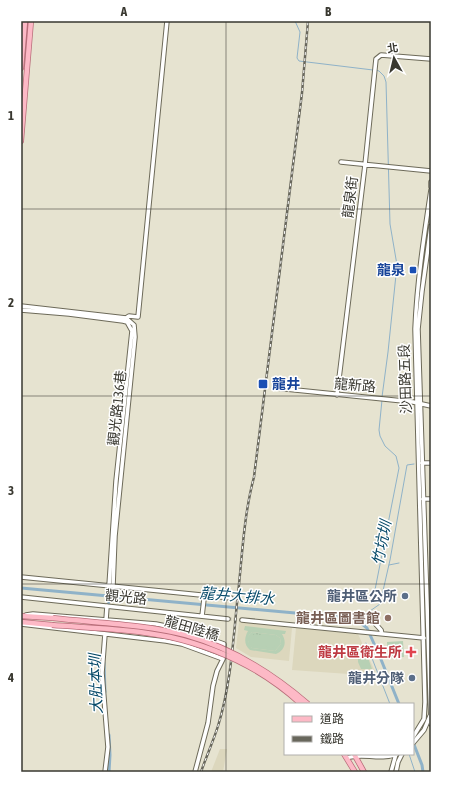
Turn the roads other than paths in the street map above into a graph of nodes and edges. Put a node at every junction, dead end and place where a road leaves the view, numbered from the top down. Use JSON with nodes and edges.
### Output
{"nodes":[{"id":1,"x":25,"y":21,"type":"edge"},
{"id":2,"x":31,"y":21,"type":"edge"},
{"id":3,"x":167,"y":21,"type":"edge"},
{"id":4,"x":431,"y":59,"type":"edge"},
{"id":5,"x":21,"y":68,"type":"edge"},
{"id":6,"x":21,"y":141,"type":"edge"},
{"id":7,"x":340,"y":162,"type":"dead end"},
{"id":8,"x":365,"y":165,"type":"junction"},
{"id":9,"x":431,"y":171,"type":"edge"},
{"id":10,"x":431,"y":182,"type":"edge"},
{"id":11,"x":431,"y":187,"type":"edge"},
{"id":12,"x":431,"y":190,"type":"edge"},
{"id":13,"x":431,"y":226,"type":"edge"},
{"id":14,"x":422,"y":254,"type":"junction"},
{"id":15,"x":427,"y":255,"type":"junction"},
{"id":16,"x":21,"y":306,"type":"edge"},
{"id":17,"x":21,"y":310,"type":"edge"},
{"id":18,"x":126,"y":318,"type":"junction"},
{"id":19,"x":417,"y":327,"type":"junction"},
{"id":20,"x":276,"y":388,"type":"dead end"},
{"id":21,"x":338,"y":395,"type":"junction"},
{"id":22,"x":417,"y":403,"type":"junction"},
{"id":23,"x":421,"y":405,"type":"junction"},
{"id":24,"x":431,"y":406,"type":"edge"},
{"id":25,"x":421,"y":463,"type":"junction"},
{"id":26,"x":431,"y":463,"type":"edge"},
{"id":27,"x":424,"y":499,"type":"junction"},
{"id":28,"x":431,"y":499,"type":"edge"},
{"id":29,"x":420,"y":532,"type":"junction"},
{"id":30,"x":425,"y":532,"type":"junction"},
{"id":31,"x":431,"y":533,"type":"edge"},
{"id":32,"x":421,"y":568,"type":"junction"},
{"id":33,"x":429,"y":569,"type":"edge"},
{"id":34,"x":21,"y":576,"type":"edge"},
{"id":35,"x":111,"y":586,"type":"junction"},
{"id":36,"x":421,"y":586,"type":"junction"},
{"id":37,"x":427,"y":586,"type":"junction"},
{"id":38,"x":21,"y":597,"type":"edge"},
{"id":39,"x":231,"y":598,"type":"dead end"},
{"id":40,"x":204,"y":599,"type":"dead end"},
{"id":41,"x":422,"y":599,"type":"junction"},
{"id":42,"x":429,"y":599,"type":"edge"},
{"id":43,"x":108,"y":606,"type":"junction"},
{"id":44,"x":202,"y":614,"type":"junction"},
{"id":45,"x":21,"y":616,"type":"edge"},
{"id":46,"x":370,"y":618,"type":"dead end"},
{"id":47,"x":228,"y":619,"type":"tunnel mouth"},
{"id":48,"x":106,"y":620,"type":"junction"},
{"id":49,"x":242,"y":620,"type":"tunnel mouth"},
{"id":50,"x":21,"y":622,"type":"edge"},
{"id":51,"x":105,"y":634,"type":"junction"},
{"id":52,"x":382,"y":634,"type":"junction"},
{"id":53,"x":423,"y":638,"type":"junction"},
{"id":54,"x":428,"y":638,"type":"junction"},
{"id":55,"x":223,"y":659,"type":"junction"},
{"id":56,"x":431,"y":692,"type":"edge"},
{"id":57,"x":300,"y":703,"type":"edge"},
{"id":58,"x":307,"y":703,"type":"edge"},
{"id":59,"x":425,"y":713,"type":"junction"},
{"id":60,"x":430,"y":715,"type":"edge"},
{"id":61,"x":431,"y":724,"type":"edge"},
{"id":62,"x":414,"y":736,"type":"edge"},
{"id":63,"x":414,"y":742,"type":"edge"},
{"id":64,"x":354,"y":755,"type":"edge"},
{"id":65,"x":392,"y":755,"type":"edge"},
{"id":66,"x":396,"y":755,"type":"edge"},
{"id":67,"x":402,"y":755,"type":"edge"},
{"id":68,"x":346,"y":756,"type":"edge"},
{"id":69,"x":105,"y":772,"type":"edge"},
{"id":70,"x":195,"y":772,"type":"edge"},
{"id":71,"x":355,"y":772,"type":"edge"},
{"id":72,"x":364,"y":772,"type":"edge"},
{"id":73,"x":391,"y":772,"type":"edge"},
{"id":74,"x":396,"y":772,"type":"edge"}],
"edges":[{"from":1,"to":5,"type":"main road"},
{"from":2,"to":6,"type":"main road"},
{"from":3,"to":18,"type":"street"},
{"from":4,"to":8,"type":"street","name":"龍泉街"},
{"from":7,"to":8,"type":"street"},
{"from":8,"to":9,"type":"street"},
{"from":8,"to":21,"type":"street","name":"龍泉街"},
{"from":10,"to":11,"type":"street"},
{"from":12,"to":14,"type":"street","name":"沙田路五段"},
{"from":13,"to":15,"type":"street","name":"沙田路五段"},
{"from":14,"to":15,"type":"street"},
{"from":14,"to":19,"type":"street","name":"沙田路五段"},
{"from":15,"to":19,"type":"street","name":"沙田路五段"},
{"from":16,"to":18,"type":"street"},
{"from":17,"to":35,"type":"street"},
{"from":18,"to":35,"type":"street","name":"觀光路136巷"},
{"from":19,"to":22,"type":"street","name":"沙田路五段"},
{"from":19,"to":23,"type":"street","name":"沙田路五段"},
{"from":20,"to":21,"type":"street","name":"龍新路"},
{"from":21,"to":22,"type":"street","name":"龍新路"},
{"from":22,"to":23,"type":"street","name":"龍新路"},
{"from":22,"to":25,"type":"street","name":"沙田路五段"},
{"from":23,"to":24,"type":"street","name":"龍新路"},
{"from":23,"to":25,"type":"street","name":"沙田路五段"},
{"from":25,"to":26,"type":"street"},
{"from":25,"to":27,"type":"street","name":"沙田路五段"},
{"from":25,"to":29,"type":"street","name":"沙田路五段"},
{"from":27,"to":28,"type":"street"},
{"from":27,"to":30,"type":"street","name":"沙田路五段"},
{"from":29,"to":30,"type":"street"},
{"from":29,"to":32,"type":"street","name":"沙田路五段"},
{"from":30,"to":31,"type":"street"},
{"from":30,"to":33,"type":"street","name":"沙田路五段"},
{"from":32,"to":33,"type":"street"},
{"from":32,"to":36,"type":"street","name":"沙田路五段"},
{"from":33,"to":37,"type":"street","name":"沙田路五段"},
{"from":34,"to":35,"type":"street"},
{"from":35,"to":39,"type":"street"},
{"from":36,"to":37,"type":"street"},
{"from":36,"to":41,"type":"street","name":"沙田路五段"},
{"from":37,"to":42,"type":"street","name":"沙田路五段"},
{"from":38,"to":43,"type":"street","name":"觀光路"},
{"from":40,"to":44,"type":"street"},
{"from":41,"to":42,"type":"street"},
{"from":41,"to":53,"type":"street","name":"沙田路五段"},
{"from":42,"to":54,"type":"street","name":"沙田路五段"},
{"from":43,"to":44,"type":"street","name":"觀光路"},
{"from":43,"to":48,"type":"street"},
{"from":44,"to":47,"type":"street","name":"觀光路"},
{"from":45,"to":48,"type":"street"},
{"from":45,"to":58,"type":"main road","name":"龍田陸橋","bridge":true},
{"from":46,"to":52,"type":"street"},
{"from":48,"to":55,"type":"street"},
{"from":49,"to":52,"type":"street"},
{"from":50,"to":51,"type":"street"},
{"from":50,"to":57,"type":"main road","name":"龍田陸橋","bridge":true},
{"from":51,"to":55,"type":"street"},
{"from":51,"to":69,"type":"street"},
{"from":52,"to":53,"type":"street"},
{"from":53,"to":54,"type":"street"},
{"from":53,"to":59,"type":"street","name":"沙田路五段"},
{"from":54,"to":56,"type":"street","name":"沙田路五段"},
{"from":55,"to":70,"type":"street"},
{"from":56,"to":60,"type":"street","name":"沙田路五段"},
{"from":59,"to":60,"type":"street"},
{"from":59,"to":62,"type":"street","name":"沙田路五段"},
{"from":60,"to":61,"type":"street","name":"沙田路五段"},
{"from":60,"to":63,"type":"street"},
{"from":64,"to":65,"type":"street"},
{"from":64,"to":68,"type":"street"},
{"from":64,"to":72,"type":"main road"},
{"from":66,"to":73,"type":"street"},
{"from":67,"to":74,"type":"street"},
{"from":68,"to":71,"type":"main road"}]}
